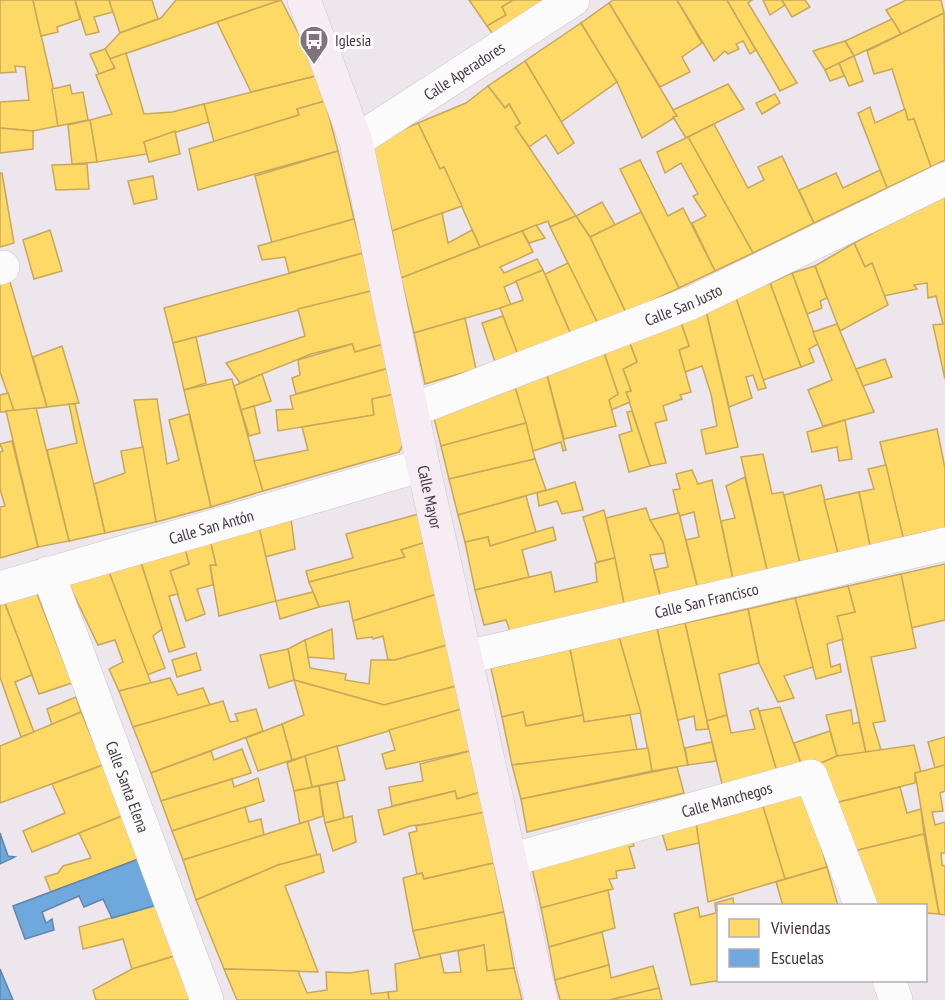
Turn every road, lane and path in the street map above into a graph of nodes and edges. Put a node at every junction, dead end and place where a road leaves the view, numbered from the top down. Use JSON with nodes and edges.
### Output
{"nodes":[{"id":1,"x":304,"y":0,"type":"edge"},
{"id":2,"x":573,"y":0,"type":"edge"},
{"id":3,"x":356,"y":141,"type":"junction"},
{"id":4,"x":945,"y":179,"type":"edge"},
{"id":5,"x":413,"y":410,"type":"junction"},
{"id":6,"x":423,"y":465,"type":"junction"},
{"id":7,"x":945,"y":544,"type":"edge"},
{"id":8,"x":48,"y":573,"type":"junction"},
{"id":9,"x":0,"y":588,"type":"edge"},
{"id":10,"x":467,"y":657,"type":"junction"},
{"id":11,"x":510,"y":860,"type":"junction"},
{"id":12,"x":860,"y":904,"type":"edge"},
{"id":13,"x":889,"y":982,"type":"edge"},
{"id":14,"x":207,"y":1000,"type":"edge"},
{"id":15,"x":541,"y":1000,"type":"edge"},
{"id":16,"x":897,"y":1000,"type":"edge"}],
"edges":[{"from":1,"to":3,"type":"street","name":"Calle Mayor"},
{"from":2,"to":3,"type":"street","name":"Calle Aperadores"},
{"from":3,"to":5,"type":"street","name":"Calle Mayor"},
{"from":4,"to":5,"type":"street","name":"Calle San Justo"},
{"from":5,"to":6,"type":"street","name":"Calle Mayor"},
{"from":6,"to":8,"type":"street","name":"Calle San Antón"},
{"from":6,"to":10,"type":"street","name":"Calle Mayor"},
{"from":7,"to":10,"type":"street","name":"Calle San Francisco"},
{"from":8,"to":9,"type":"street","name":"Calle San Antón"},
{"from":8,"to":14,"type":"street","name":"Calle Santa Elena"},
{"from":10,"to":11,"type":"street","name":"Calle Mayor"},
{"from":11,"to":12,"type":"street","name":"Calle Manchegos"},
{"from":11,"to":15,"type":"street","name":"Calle Mayor"},
{"from":13,"to":16,"type":"street"}]}
